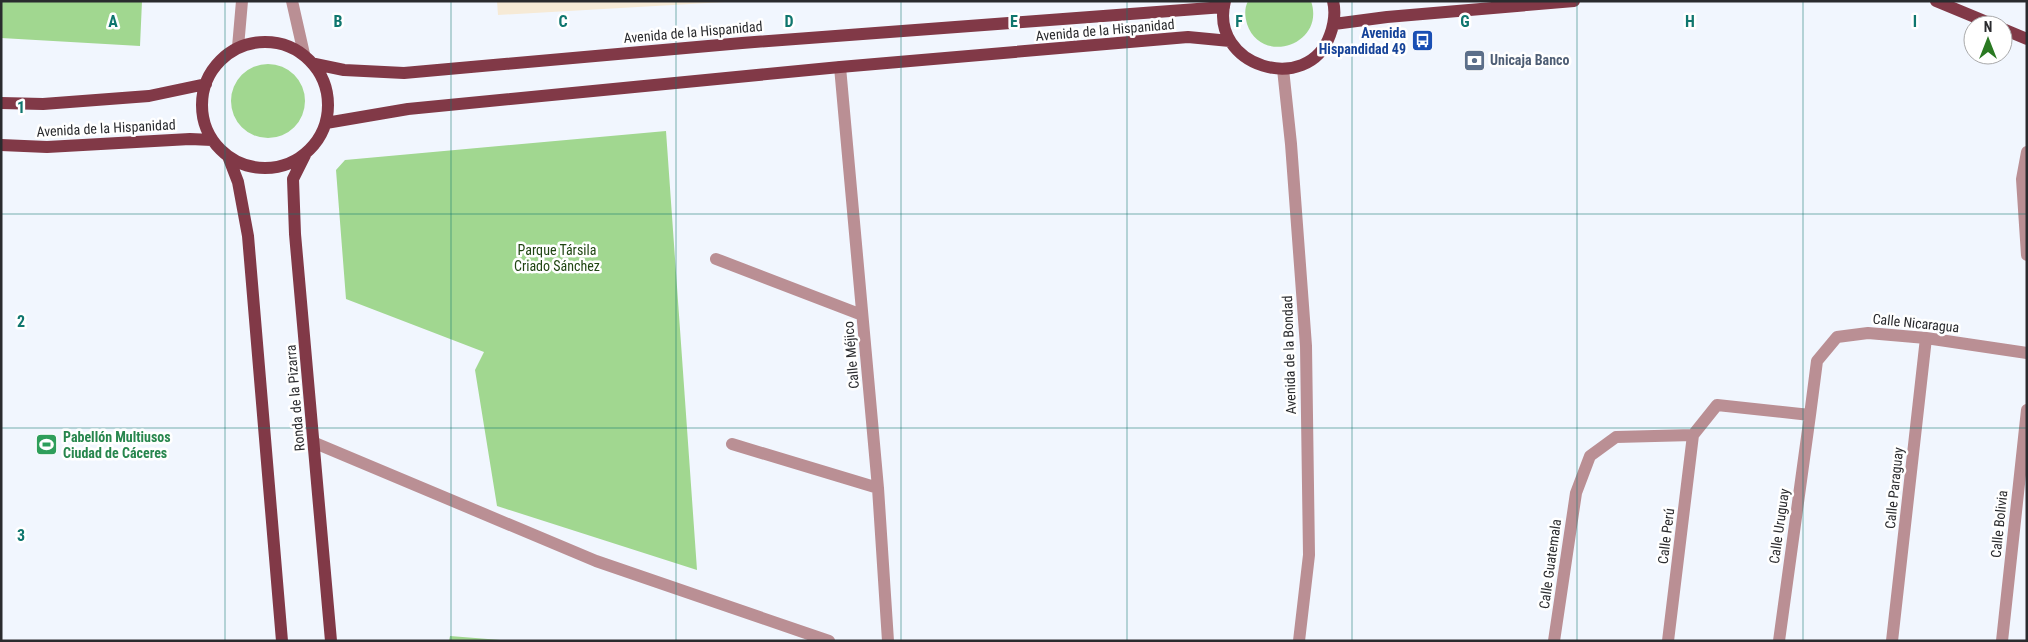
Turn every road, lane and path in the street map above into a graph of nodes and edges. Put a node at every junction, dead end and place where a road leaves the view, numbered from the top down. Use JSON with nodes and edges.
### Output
{"nodes":[{"id":1,"x":242,"y":1,"type":"edge"},
{"id":2,"x":292,"y":1,"type":"edge"},
{"id":3,"x":1333,"y":1,"type":"edge"},
{"id":4,"x":1574,"y":1,"type":"edge"},
{"id":5,"x":1936,"y":1,"type":"edge"},
{"id":6,"x":1224,"y":4,"type":"edge"},
{"id":7,"x":1970,"y":15,"type":"edge"},
{"id":8,"x":1334,"y":24,"type":"junction"},
{"id":9,"x":2013,"y":33,"type":"edge"},
{"id":10,"x":2027,"y":38,"type":"edge"},
{"id":11,"x":1230,"y":41,"type":"junction"},
{"id":12,"x":238,"y":47,"type":"junction"},
{"id":13,"x":304,"y":54,"type":"junction"},
{"id":14,"x":315,"y":64,"type":"junction"},
{"id":15,"x":840,"y":68,"type":"junction"},
{"id":16,"x":1283,"y":69,"type":"junction"},
{"id":17,"x":206,"y":84,"type":"junction"},
{"id":18,"x":1,"y":103,"type":"edge"},
{"id":19,"x":326,"y":123,"type":"junction"},
{"id":20,"x":212,"y":140,"type":"junction"},
{"id":21,"x":1,"y":145,"type":"edge"},
{"id":22,"x":2027,"y":152,"type":"edge"},
{"id":23,"x":305,"y":155,"type":"junction"},
{"id":24,"x":228,"y":156,"type":"junction"},
{"id":25,"x":2027,"y":254,"type":"edge"},
{"id":26,"x":716,"y":259,"type":"dead end"},
{"id":27,"x":862,"y":315,"type":"junction"},
{"id":28,"x":1926,"y":338,"type":"junction"},
{"id":29,"x":2027,"y":353,"type":"edge"},
{"id":30,"x":2027,"y":410,"type":"edge"},
{"id":31,"x":1810,"y":415,"type":"junction"},
{"id":32,"x":1693,"y":435,"type":"junction"},
{"id":33,"x":315,"y":443,"type":"junction"},
{"id":34,"x":732,"y":444,"type":"dead end"},
{"id":35,"x":878,"y":488,"type":"junction"},
{"id":36,"x":2021,"y":509,"type":"edge"},
{"id":37,"x":282,"y":641,"type":"edge"},
{"id":38,"x":331,"y":641,"type":"edge"},
{"id":39,"x":829,"y":641,"type":"edge"},
{"id":40,"x":888,"y":641,"type":"edge"},
{"id":41,"x":1298,"y":641,"type":"edge"},
{"id":42,"x":1554,"y":641,"type":"edge"},
{"id":43,"x":1668,"y":641,"type":"edge"},
{"id":44,"x":1779,"y":641,"type":"edge"},
{"id":45,"x":1892,"y":641,"type":"edge"},
{"id":46,"x":2002,"y":641,"type":"edge"}],
"edges":[{"from":1,"to":12,"type":"street"},
{"from":2,"to":13,"type":"street"},
{"from":3,"to":8,"type":"main road"},
{"from":4,"to":8,"type":"main road"},
{"from":5,"to":7,"type":"main road"},
{"from":6,"to":11,"type":"main road"},
{"from":6,"to":14,"type":"main road","name":"Avenida de la Hispanidad"},
{"from":8,"to":16,"type":"main road"},
{"from":9,"to":10,"type":"main road"},
{"from":11,"to":15,"type":"main road","name":"Avenida de la Hispanidad"},
{"from":11,"to":16,"type":"main road"},
{"from":12,"to":13,"type":"main road"},
{"from":12,"to":17,"type":"main road"},
{"from":13,"to":14,"type":"main road"},
{"from":14,"to":19,"type":"main road"},
{"from":15,"to":19,"type":"main road","name":"Avenida de la Hispanidad"},
{"from":15,"to":27,"type":"street","name":"Calle Méjico"},
{"from":16,"to":41,"type":"street","name":"Avenida de la Bondad"},
{"from":17,"to":18,"type":"main road","name":"Avenida de la Hispanidad"},
{"from":17,"to":20,"type":"main road"},
{"from":19,"to":23,"type":"main road"},
{"from":20,"to":21,"type":"main road","name":"Avenida de la Hispanidad"},
{"from":20,"to":24,"type":"main road"},
{"from":22,"to":25,"type":"street"},
{"from":23,"to":24,"type":"main road"},
{"from":23,"to":33,"type":"main road","name":"Ronda de la Pizarra"},
{"from":24,"to":37,"type":"main road"},
{"from":26,"to":27,"type":"street"},
{"from":27,"to":35,"type":"street","name":"Calle Méjico"},
{"from":28,"to":29,"type":"street","name":"Calle Nicaragua"},
{"from":28,"to":31,"type":"street","name":"Calle Nicaragua"},
{"from":28,"to":45,"type":"street","name":"Calle Paraguay"},
{"from":30,"to":36,"type":"street","name":"Calle Bolivia"},
{"from":31,"to":32,"type":"street"},
{"from":31,"to":44,"type":"street","name":"Calle Uruguay"},
{"from":32,"to":42,"type":"street","name":"Calle Guatemala"},
{"from":32,"to":43,"type":"street","name":"Calle Perú"},
{"from":33,"to":38,"type":"main road","name":"Ronda de la Pizarra"},
{"from":33,"to":39,"type":"street"},
{"from":34,"to":35,"type":"street"},
{"from":35,"to":40,"type":"street","name":"Calle Méjico"},
{"from":36,"to":46,"type":"street","name":"Calle Bolivia"}]}
